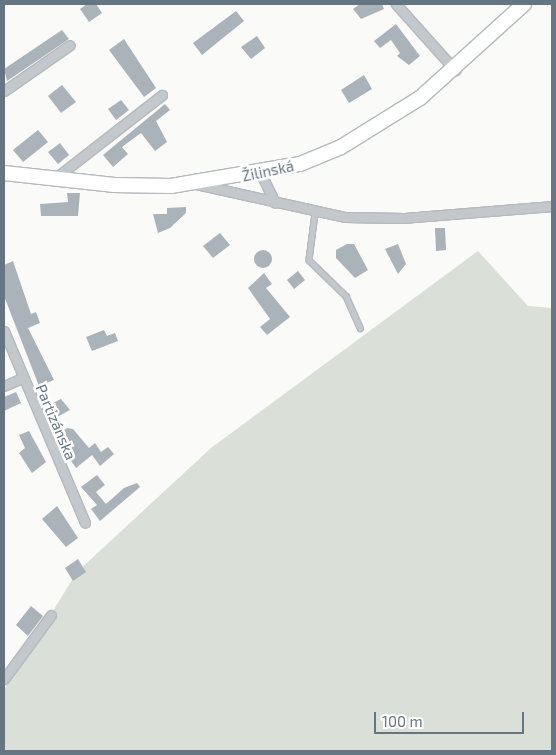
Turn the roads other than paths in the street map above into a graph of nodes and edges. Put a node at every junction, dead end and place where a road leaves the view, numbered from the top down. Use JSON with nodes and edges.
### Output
{"nodes":[{"id":1,"x":396,"y":4,"type":"edge"},
{"id":2,"x":524,"y":4,"type":"edge"},
{"id":3,"x":70,"y":45,"type":"dead end"},
{"id":4,"x":455,"y":70,"type":"junction"},
{"id":5,"x":4,"y":91,"type":"edge"},
{"id":6,"x":162,"y":95,"type":"dead end"},
{"id":7,"x":4,"y":173,"type":"edge"},
{"id":8,"x":261,"y":174,"type":"junction"},
{"id":9,"x":54,"y":179,"type":"junction"},
{"id":10,"x":195,"y":184,"type":"junction"},
{"id":11,"x":275,"y":203,"type":"junction"},
{"id":12,"x":552,"y":206,"type":"edge"},
{"id":13,"x":315,"y":213,"type":"junction"},
{"id":14,"x":360,"y":328,"type":"dead end"},
{"id":15,"x":4,"y":331,"type":"edge"},
{"id":16,"x":22,"y":378,"type":"junction"},
{"id":17,"x":4,"y":386,"type":"edge"},
{"id":18,"x":85,"y":522,"type":"dead end"},
{"id":19,"x":51,"y":615,"type":"dead end"},
{"id":20,"x":4,"y":680,"type":"edge"}],
"edges":[{"from":1,"to":4,"type":"street"},
{"from":2,"to":4,"type":"main road","name":"Žilinská"},
{"from":3,"to":5,"type":"street"},
{"from":4,"to":8,"type":"main road","name":"Žilinská"},
{"from":6,"to":9,"type":"street"},
{"from":7,"to":9,"type":"main road","name":"Žilinská"},
{"from":8,"to":10,"type":"main road","name":"Žilinská"},
{"from":8,"to":11,"type":"street"},
{"from":9,"to":10,"type":"main road","name":"Žilinská"},
{"from":10,"to":11,"type":"street"},
{"from":11,"to":13,"type":"street"},
{"from":12,"to":13,"type":"street"},
{"from":13,"to":14,"type":"lane"},
{"from":15,"to":16,"type":"street","name":"Partizánska"},
{"from":16,"to":17,"type":"street"},
{"from":16,"to":18,"type":"street","name":"Partizánska"},
{"from":19,"to":20,"type":"street"}]}
